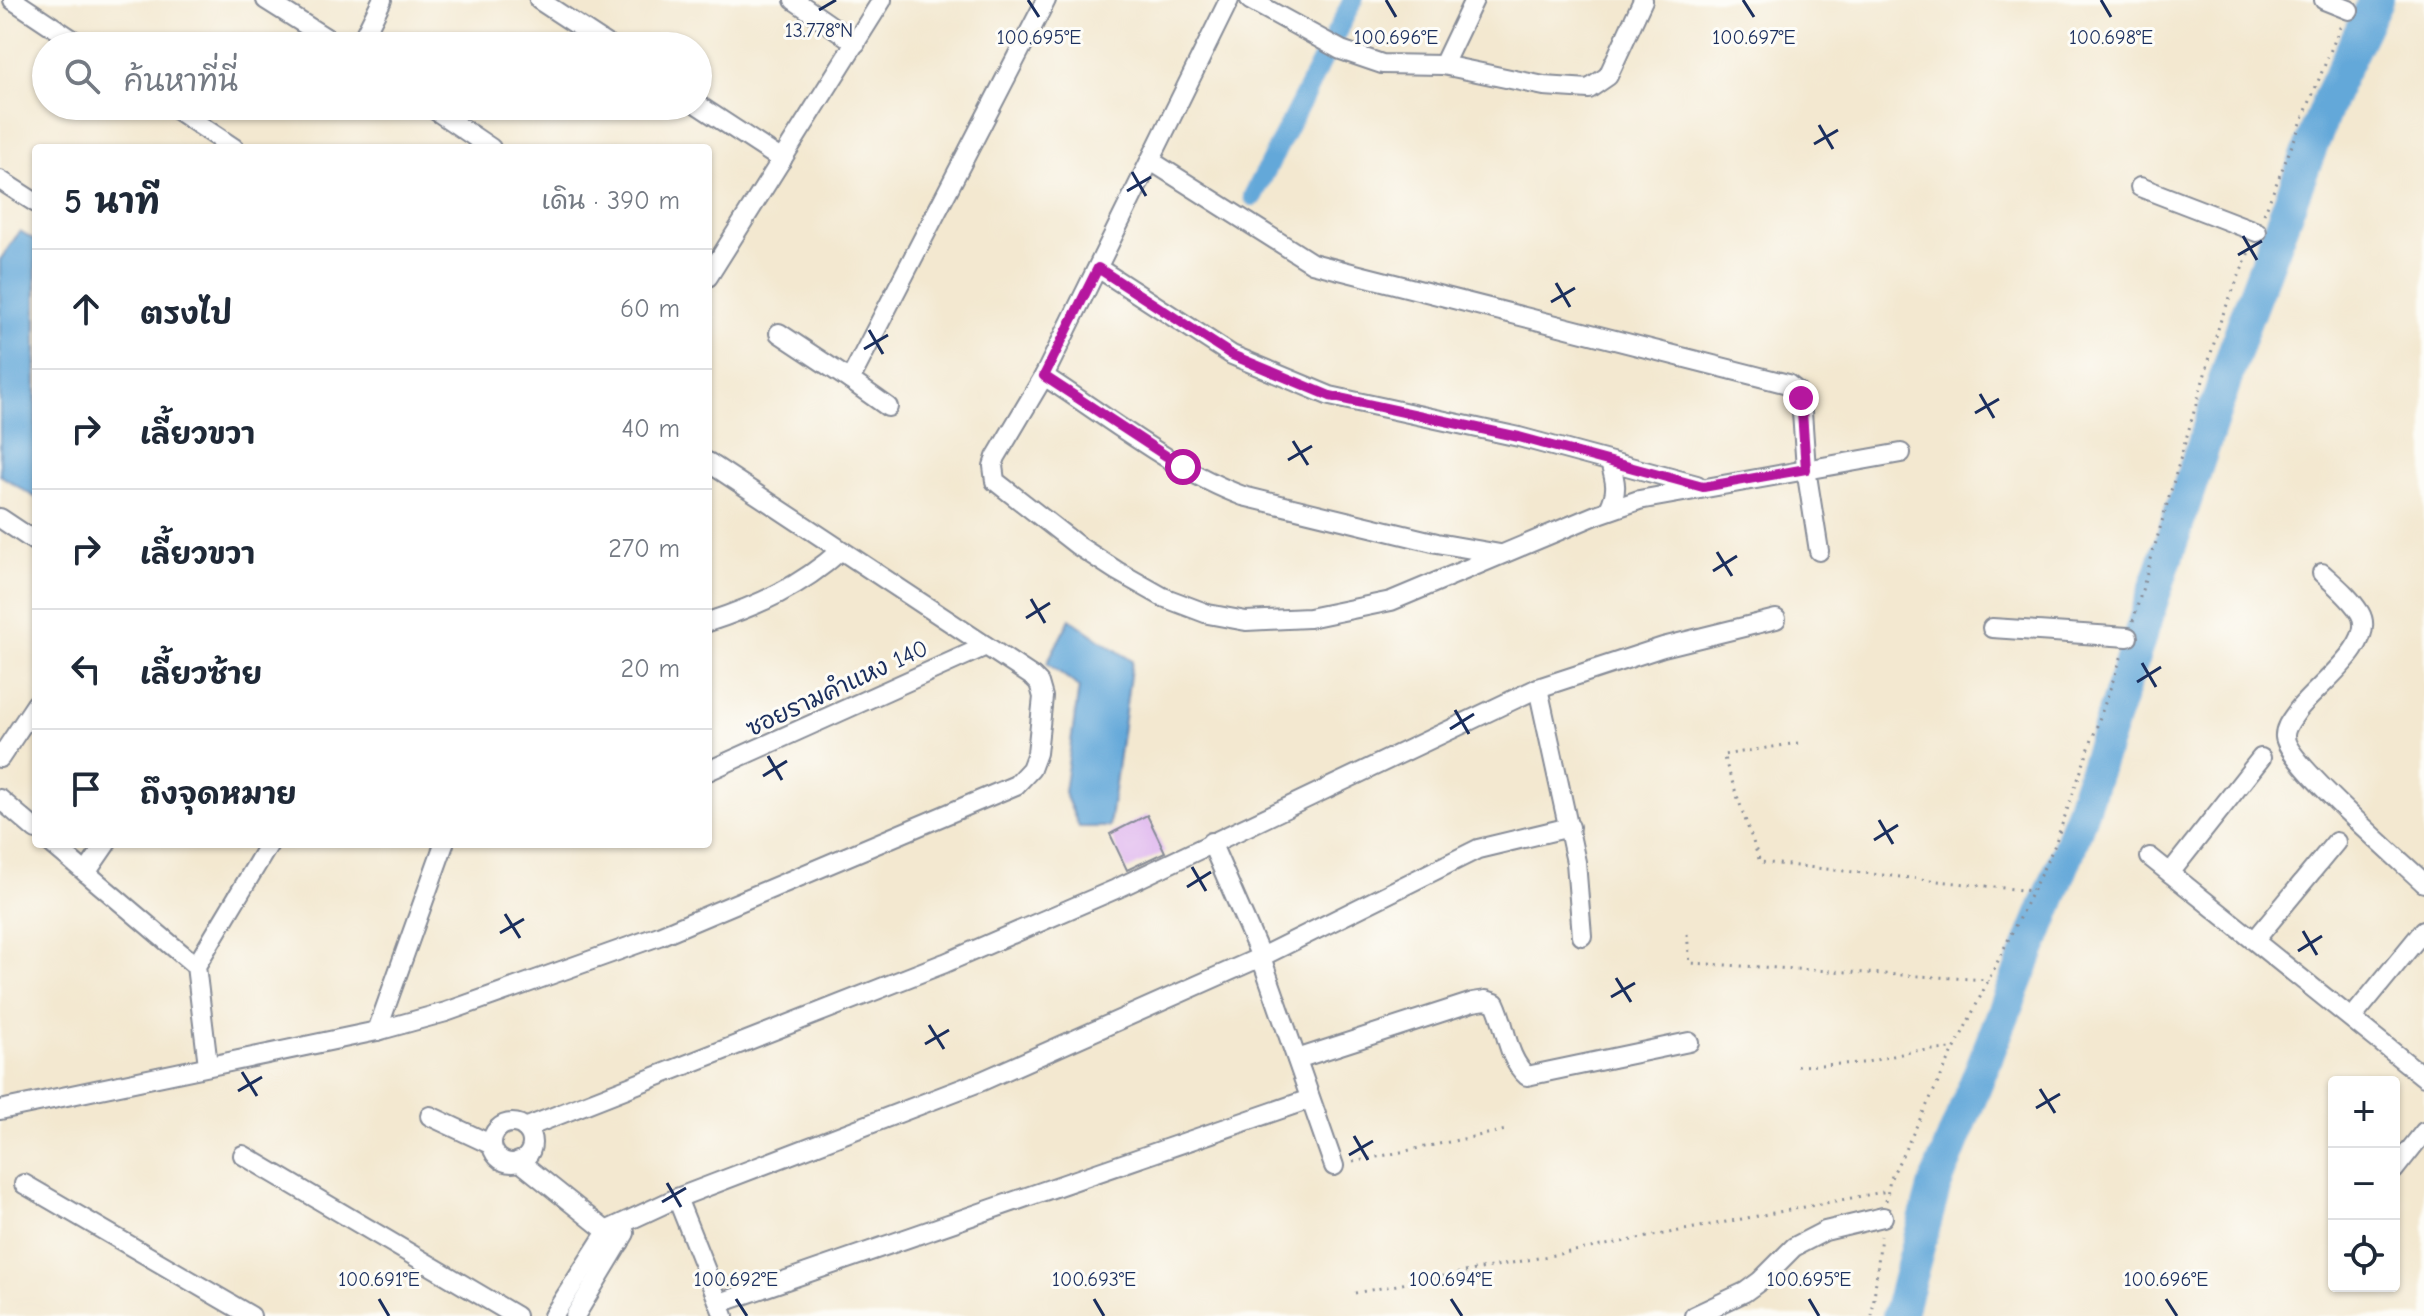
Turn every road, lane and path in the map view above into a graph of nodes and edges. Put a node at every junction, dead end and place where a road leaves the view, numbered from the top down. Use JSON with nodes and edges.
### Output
{"nodes":[{"id":1,"x":13,"y":0,"type":"edge"},
{"id":2,"x":266,"y":0,"type":"edge"},
{"id":3,"x":382,"y":0,"type":"edge"},
{"id":4,"x":539,"y":0,"type":"edge"},
{"id":5,"x":794,"y":0,"type":"edge"},
{"id":6,"x":882,"y":0,"type":"edge"},
{"id":7,"x":1046,"y":0,"type":"edge"},
{"id":8,"x":1229,"y":0,"type":"edge"},
{"id":9,"x":1250,"y":0,"type":"edge"},
{"id":10,"x":1474,"y":0,"type":"edge"},
{"id":11,"x":1643,"y":0,"type":"edge"},
{"id":12,"x":2324,"y":0,"type":"edge"},
{"id":13,"x":2349,"y":10,"type":"joint"},
{"id":14,"x":61,"y":32,"type":"edge"},
{"id":15,"x":317,"y":32,"type":"edge"},
{"id":16,"x":366,"y":32,"type":"edge"},
{"id":17,"x":588,"y":32,"type":"edge"},
{"id":18,"x":856,"y":43,"type":"junction"},
{"id":19,"x":1443,"y":65,"type":"junction"},
{"id":20,"x":712,"y":114,"type":"edge"},
{"id":21,"x":192,"y":120,"type":"edge"},
{"id":22,"x":450,"y":120,"type":"edge"},
{"id":23,"x":228,"y":144,"type":"edge"},
{"id":24,"x":485,"y":144,"type":"edge"},
{"id":25,"x":782,"y":160,"type":"junction"},
{"id":26,"x":1151,"y":161,"type":"junction"},
{"id":27,"x":0,"y":180,"type":"edge"},
{"id":28,"x":2140,"y":187,"type":"dead end"},
{"id":29,"x":32,"y":200,"type":"edge"},
{"id":30,"x":2257,"y":232,"type":"junction"},
{"id":31,"x":1098,"y":268,"type":"junction"},
{"id":32,"x":712,"y":271,"type":"edge"},
{"id":33,"x":779,"y":333,"type":"dead end"},
{"id":34,"x":1044,"y":376,"type":"junction"},
{"id":35,"x":850,"y":380,"type":"junction"},
{"id":36,"x":888,"y":407,"type":"dead end"},
{"id":37,"x":1901,"y":453,"type":"dead end"},
{"id":38,"x":1610,"y":463,"type":"junction"},
{"id":39,"x":712,"y":465,"type":"edge"},
{"id":40,"x":1806,"y":469,"type":"junction"},
{"id":41,"x":1703,"y":487,"type":"junction"},
{"id":42,"x":1609,"y":509,"type":"junction"},
{"id":43,"x":2,"y":522,"type":"edge"},
{"id":44,"x":32,"y":540,"type":"edge"},
{"id":45,"x":840,"y":551,"type":"junction"},
{"id":46,"x":1819,"y":551,"type":"dead end"},
{"id":47,"x":1500,"y":554,"type":"junction"},
{"id":48,"x":2322,"y":573,"type":"dead end"},
{"id":49,"x":1776,"y":619,"type":"dead end"},
{"id":50,"x":712,"y":620,"type":"edge"},
{"id":51,"x":1992,"y":628,"type":"dead end"},
{"id":52,"x":2128,"y":637,"type":"junction"},
{"id":53,"x":986,"y":646,"type":"junction"},
{"id":54,"x":1538,"y":688,"type":"junction"},
{"id":55,"x":32,"y":710,"type":"edge"},
{"id":56,"x":1798,"y":743,"type":"dead end"},
{"id":57,"x":0,"y":758,"type":"edge"},
{"id":58,"x":2261,"y":758,"type":"dead end"},
{"id":59,"x":712,"y":770,"type":"edge"},
{"id":60,"x":0,"y":799,"type":"edge"},
{"id":61,"x":32,"y":827,"type":"edge"},
{"id":62,"x":1570,"y":827,"type":"junction"},
{"id":63,"x":1211,"y":842,"type":"junction"},
{"id":64,"x":2336,"y":842,"type":"dead end"},
{"id":65,"x":57,"y":848,"type":"edge"},
{"id":66,"x":103,"y":848,"type":"edge"},
{"id":67,"x":267,"y":848,"type":"edge"},
{"id":68,"x":443,"y":848,"type":"edge"},
{"id":69,"x":2150,"y":857,"type":"dead end"},
{"id":70,"x":86,"y":873,"type":"junction"},
{"id":71,"x":2170,"y":873,"type":"junction"},
{"id":72,"x":2424,"y":883,"type":"edge"},
{"id":73,"x":2032,"y":891,"type":"junction"},
{"id":74,"x":2424,"y":930,"type":"edge"},
{"id":75,"x":1687,"y":934,"type":"dead end"},
{"id":76,"x":1582,"y":936,"type":"dead end"},
{"id":77,"x":2255,"y":940,"type":"junction"},
{"id":78,"x":1261,"y":957,"type":"junction"},
{"id":79,"x":196,"y":966,"type":"junction"},
{"id":80,"x":1989,"y":980,"type":"junction"},
{"id":81,"x":2352,"y":1018,"type":"junction"},
{"id":82,"x":377,"y":1031,"type":"junction"},
{"id":83,"x":1689,"y":1042,"type":"dead end"},
{"id":84,"x":1954,"y":1049,"type":"junction"},
{"id":85,"x":1297,"y":1059,"type":"junction"},
{"id":86,"x":208,"y":1065,"type":"junction"},
{"id":87,"x":1797,"y":1066,"type":"dead end"},
{"id":88,"x":2424,"y":1077,"type":"edge"},
{"id":89,"x":1310,"y":1099,"type":"junction"},
{"id":90,"x":0,"y":1110,"type":"edge"},
{"id":91,"x":430,"y":1116,"type":"dead end"},
{"id":92,"x":525,"y":1128,"type":"junction"},
{"id":93,"x":1506,"y":1130,"type":"dead end"},
{"id":94,"x":2424,"y":1132,"type":"edge"},
{"id":95,"x":492,"y":1145,"type":"junction"},
{"id":96,"x":243,"y":1155,"type":"dead end"},
{"id":97,"x":519,"y":1161,"type":"junction"},
{"id":98,"x":2400,"y":1162,"type":"edge"},
{"id":99,"x":1334,"y":1166,"type":"joint"},
{"id":100,"x":24,"y":1184,"type":"dead end"},
{"id":101,"x":1888,"y":1191,"type":"junction"},
{"id":102,"x":677,"y":1198,"type":"junction"},
{"id":103,"x":1883,"y":1217,"type":"junction"},
{"id":104,"x":614,"y":1236,"type":"junction"},
{"id":105,"x":1355,"y":1293,"type":"dead end"},
{"id":106,"x":722,"y":1309,"type":"edge"},
{"id":107,"x":251,"y":1316,"type":"edge"},
{"id":108,"x":516,"y":1316,"type":"edge"},
{"id":109,"x":553,"y":1316,"type":"edge"},
{"id":110,"x":575,"y":1316,"type":"edge"},
{"id":111,"x":1694,"y":1316,"type":"edge"},
{"id":112,"x":1872,"y":1316,"type":"edge"}],
"edges":[{"from":1,"to":14,"type":"street"},
{"from":2,"to":15,"type":"street"},
{"from":3,"to":16,"type":"street"},
{"from":4,"to":17,"type":"street"},
{"from":5,"to":18,"type":"street"},
{"from":6,"to":18,"type":"street"},
{"from":7,"to":35,"type":"street"},
{"from":8,"to":26,"type":"street"},
{"from":9,"to":19,"type":"street"},
{"from":10,"to":19,"type":"street"},
{"from":11,"to":19,"type":"street"},
{"from":12,"to":13,"type":"street"},
{"from":13,"to":30,"type":"path"},
{"from":18,"to":25,"type":"street"},
{"from":20,"to":25,"type":"street"},
{"from":21,"to":23,"type":"street"},
{"from":22,"to":24,"type":"street"},
{"from":25,"to":32,"type":"street"},
{"from":26,"to":31,"type":"street"},
{"from":26,"to":40,"type":"street"},
{"from":27,"to":29,"type":"street"},
{"from":28,"to":30,"type":"street"},
{"from":30,"to":52,"type":"path"},
{"from":31,"to":34,"type":"street"},
{"from":31,"to":38,"type":"street"},
{"from":33,"to":35,"type":"street"},
{"from":34,"to":47,"type":"street"},
{"from":34,"to":47,"type":"street"},
{"from":35,"to":36,"type":"street"},
{"from":37,"to":40,"type":"street"},
{"from":38,"to":41,"type":"street"},
{"from":38,"to":42,"type":"street"},
{"from":39,"to":45,"type":"street"},
{"from":40,"to":41,"type":"street"},
{"from":40,"to":46,"type":"street"},
{"from":41,"to":42,"type":"street"},
{"from":42,"to":47,"type":"street"},
{"from":43,"to":44,"type":"street"},
{"from":45,"to":50,"type":"street"},
{"from":45,"to":53,"type":"street"},
{"from":48,"to":72,"type":"street"},
{"from":49,"to":54,"type":"street"},
{"from":51,"to":52,"type":"street"},
{"from":52,"to":73,"type":"path"},
{"from":53,"to":59,"type":"street","name":"ซอยรามคำแหง 140"},
{"from":53,"to":82,"type":"street"},
{"from":54,"to":62,"type":"street"},
{"from":54,"to":63,"type":"street"},
{"from":55,"to":57,"type":"street"},
{"from":56,"to":73,"type":"path"},
{"from":58,"to":71,"type":"street"},
{"from":60,"to":61,"type":"street"},
{"from":62,"to":76,"type":"street"},
{"from":62,"to":78,"type":"street"},
{"from":63,"to":78,"type":"street"},
{"from":63,"to":92,"type":"street"},
{"from":64,"to":77,"type":"street"},
{"from":65,"to":70,"type":"street"},
{"from":66,"to":70,"type":"street"},
{"from":67,"to":79,"type":"street"},
{"from":68,"to":82,"type":"street"},
{"from":69,"to":71,"type":"street"},
{"from":70,"to":79,"type":"street"},
{"from":71,"to":77,"type":"street"},
{"from":73,"to":80,"type":"path"},
{"from":74,"to":81,"type":"street"},
{"from":75,"to":80,"type":"path"},
{"from":77,"to":81,"type":"street"},
{"from":78,"to":85,"type":"street"},
{"from":78,"to":102,"type":"street"},
{"from":79,"to":86,"type":"street"},
{"from":80,"to":84,"type":"path"},
{"from":81,"to":88,"type":"street"},
{"from":82,"to":86,"type":"street"},
{"from":83,"to":85,"type":"street"},
{"from":84,"to":87,"type":"path"},
{"from":84,"to":101,"type":"path"},
{"from":85,"to":89,"type":"street"},
{"from":86,"to":90,"type":"street"},
{"from":89,"to":99,"type":"street"},
{"from":89,"to":106,"type":"street"},
{"from":91,"to":95,"type":"street"},
{"from":92,"to":95,"type":"street"},
{"from":92,"to":97,"type":"street"},
{"from":93,"to":99,"type":"path"},
{"from":94,"to":98,"type":"street"},
{"from":95,"to":97,"type":"street"},
{"from":96,"to":108,"type":"street"},
{"from":97,"to":104,"type":"street"},
{"from":100,"to":107,"type":"street"},
{"from":101,"to":103,"type":"path"},
{"from":101,"to":105,"type":"path"},
{"from":102,"to":104,"type":"street"},
{"from":102,"to":106,"type":"street"},
{"from":103,"to":111,"type":"street"},
{"from":103,"to":112,"type":"path"},
{"from":104,"to":109,"type":"street"},
{"from":104,"to":110,"type":"street"}]}
